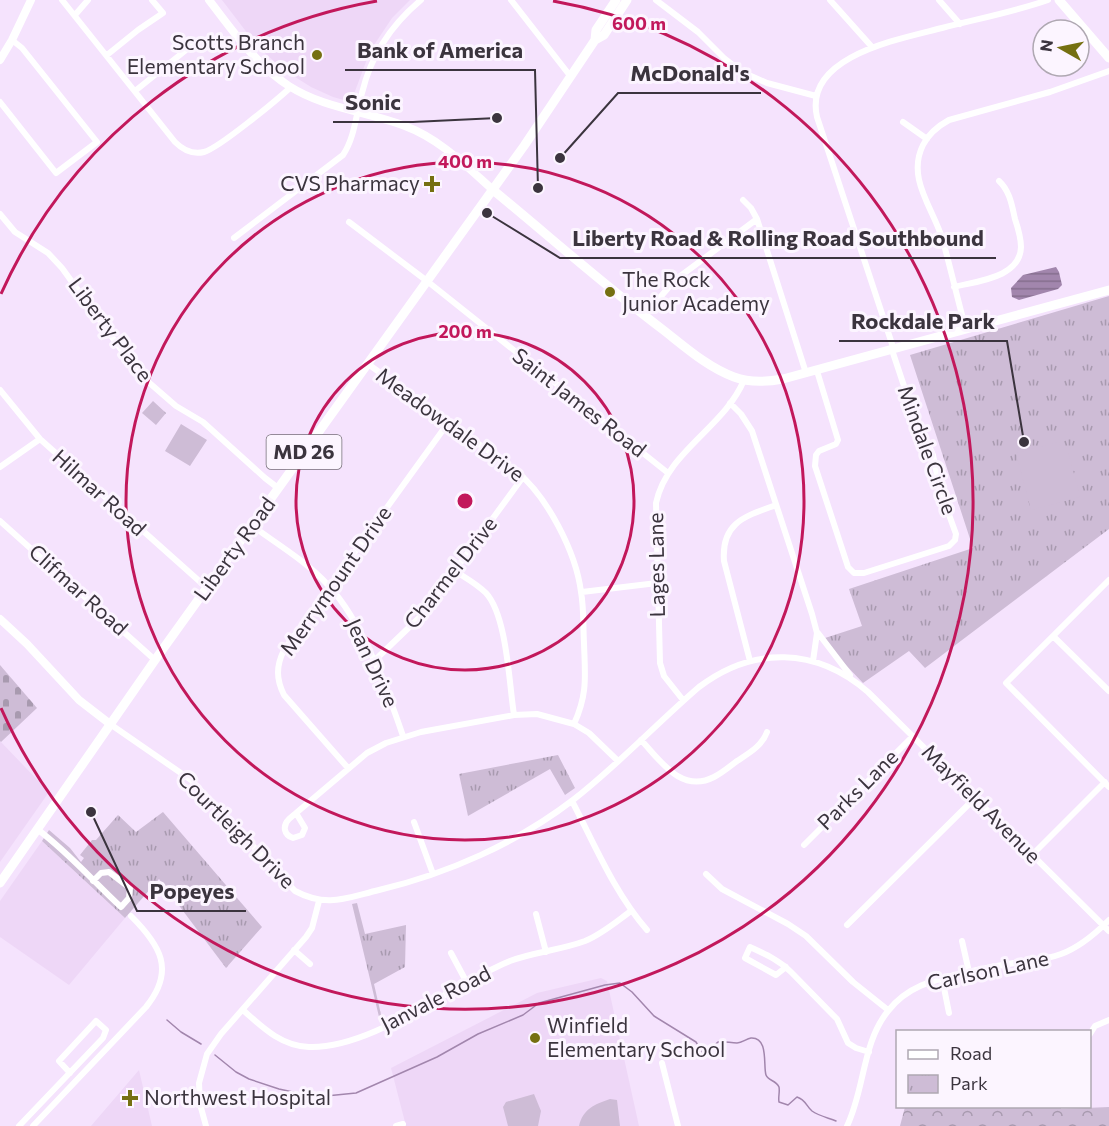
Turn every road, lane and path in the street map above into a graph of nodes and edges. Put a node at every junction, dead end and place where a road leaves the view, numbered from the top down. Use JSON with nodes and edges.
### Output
{"nodes":[{"id":1,"x":31,"y":0,"type":"edge"},
{"id":2,"x":62,"y":0,"type":"edge"},
{"id":3,"x":88,"y":0,"type":"edge"},
{"id":4,"x":152,"y":0,"type":"edge"},
{"id":5,"x":209,"y":0,"type":"edge"},
{"id":6,"x":421,"y":0,"type":"edge"},
{"id":7,"x":511,"y":0,"type":"edge"},
{"id":8,"x":616,"y":0,"type":"edge"},
{"id":9,"x":627,"y":0,"type":"edge"},
{"id":10,"x":656,"y":0,"type":"edge"},
{"id":11,"x":830,"y":0,"type":"edge"},
{"id":12,"x":939,"y":0,"type":"edge"},
{"id":13,"x":1048,"y":0,"type":"edge"},
{"id":14,"x":1059,"y":0,"type":"edge"},
{"id":15,"x":75,"y":15,"type":"junction"},
{"id":16,"x":960,"y":24,"type":"junction"},
{"id":17,"x":12,"y":40,"type":"junction"},
{"id":18,"x":595,"y":40,"type":"junction"},
{"id":19,"x":196,"y":42,"type":"dead end"},
{"id":20,"x":872,"y":47,"type":"junction"},
{"id":21,"x":107,"y":55,"type":"junction"},
{"id":22,"x":1109,"y":58,"type":"edge"},
{"id":23,"x":0,"y":60,"type":"edge"},
{"id":24,"x":1109,"y":71,"type":"edge"},
{"id":25,"x":571,"y":77,"type":"junction"},
{"id":26,"x":291,"y":87,"type":"junction"},
{"id":27,"x":135,"y":91,"type":"junction"},
{"id":28,"x":816,"y":96,"type":"junction"},
{"id":29,"x":0,"y":102,"type":"edge"},
{"id":30,"x":357,"y":112,"type":"junction"},
{"id":31,"x":903,"y":122,"type":"dead end"},
{"id":32,"x":927,"y":139,"type":"junction"},
{"id":33,"x":999,"y":181,"type":"dead end"},
{"id":34,"x":493,"y":190,"type":"junction"},
{"id":35,"x":743,"y":200,"type":"dead end"},
{"id":36,"x":0,"y":214,"type":"edge"},
{"id":37,"x":757,"y":219,"type":"junction"},
{"id":38,"x":349,"y":222,"type":"dead end"},
{"id":39,"x":234,"y":238,"type":"dead end"},
{"id":40,"x":427,"y":281,"type":"junction"},
{"id":41,"x":954,"y":287,"type":"junction"},
{"id":42,"x":1109,"y":290,"type":"edge"},
{"id":43,"x":644,"y":316,"type":"junction"},
{"id":44,"x":966,"y":330,"type":"junction"},
{"id":45,"x":893,"y":350,"type":"junction"},
{"id":46,"x":368,"y":364,"type":"junction"},
{"id":47,"x":816,"y":370,"type":"junction"},
{"id":48,"x":806,"y":373,"type":"junction"},
{"id":49,"x":744,"y":380,"type":"junction"},
{"id":50,"x":0,"y":390,"type":"edge"},
{"id":51,"x":730,"y":403,"type":"junction"},
{"id":52,"x":448,"y":423,"type":"junction"},
{"id":53,"x":40,"y":439,"type":"junction"},
{"id":54,"x":0,"y":467,"type":"edge"},
{"id":55,"x":668,"y":473,"type":"junction"},
{"id":56,"x":524,"y":477,"type":"junction"},
{"id":57,"x":278,"y":488,"type":"junction"},
{"id":58,"x":776,"y":505,"type":"junction"},
{"id":59,"x":0,"y":520,"type":"edge"},
{"id":60,"x":251,"y":525,"type":"junction"},
{"id":61,"x":456,"y":571,"type":"junction"},
{"id":62,"x":1109,"y":580,"type":"edge"},
{"id":63,"x":657,"y":583,"type":"junction"},
{"id":64,"x":330,"y":586,"type":"junction"},
{"id":65,"x":207,"y":588,"type":"junction"},
{"id":66,"x":582,"y":592,"type":"junction"},
{"id":67,"x":0,"y":619,"type":"edge"},
{"id":68,"x":818,"y":633,"type":"junction"},
{"id":69,"x":1053,"y":636,"type":"junction"},
{"id":70,"x":155,"y":660,"type":"junction"},
{"id":71,"x":750,"y":661,"type":"junction"},
{"id":72,"x":813,"y":661,"type":"junction"},
{"id":73,"x":373,"y":662,"type":"junction"},
{"id":74,"x":852,"y":678,"type":"junction"},
{"id":75,"x":1109,"y":691,"type":"edge"},
{"id":76,"x":683,"y":700,"type":"junction"},
{"id":77,"x":514,"y":715,"type":"junction"},
{"id":78,"x":110,"y":724,"type":"junction"},
{"id":79,"x":574,"y":724,"type":"junction"},
{"id":80,"x":767,"y":732,"type":"dead end"},
{"id":81,"x":403,"y":736,"type":"junction"},
{"id":82,"x":913,"y":736,"type":"junction"},
{"id":83,"x":641,"y":740,"type":"junction"},
{"id":84,"x":618,"y":761,"type":"junction"},
{"id":85,"x":348,"y":768,"type":"junction"},
{"id":86,"x":1107,"y":785,"type":"edge"},
{"id":87,"x":975,"y":798,"type":"junction"},
{"id":88,"x":572,"y":801,"type":"junction"},
{"id":89,"x":296,"y":813,"type":"dead end"},
{"id":90,"x":414,"y":822,"type":"dead end"},
{"id":91,"x":37,"y":829,"type":"junction"},
{"id":92,"x":804,"y":845,"type":"dead end"},
{"id":93,"x":1033,"y":854,"type":"junction"},
{"id":94,"x":433,"y":874,"type":"junction"},
{"id":95,"x":706,"y":874,"type":"dead end"},
{"id":96,"x":93,"y":881,"type":"junction"},
{"id":97,"x":0,"y":883,"type":"edge"},
{"id":98,"x":319,"y":901,"type":"junction"},
{"id":99,"x":631,"y":910,"type":"junction"},
{"id":100,"x":536,"y":914,"type":"dead end"},
{"id":101,"x":131,"y":916,"type":"dead end"},
{"id":102,"x":1106,"y":923,"type":"edge"},
{"id":103,"x":847,"y":925,"type":"dead end"},
{"id":104,"x":647,"y":930,"type":"dead end"},
{"id":105,"x":1109,"y":931,"type":"edge"},
{"id":106,"x":962,"y":941,"type":"dead end"},
{"id":107,"x":294,"y":950,"type":"junction"},
{"id":108,"x":546,"y":952,"type":"junction"},
{"id":109,"x":452,"y":953,"type":"dead end"},
{"id":110,"x":310,"y":964,"type":"dead end"},
{"id":111,"x":786,"y":967,"type":"junction"},
{"id":112,"x":969,"y":972,"type":"junction"},
{"id":113,"x":942,"y":978,"type":"junction"},
{"id":114,"x":467,"y":983,"type":"junction"},
{"id":115,"x":243,"y":1010,"type":"junction"},
{"id":116,"x":888,"y":1010,"type":"junction"},
{"id":117,"x":949,"y":1013,"type":"dead end"},
{"id":118,"x":1109,"y":1020,"type":"edge"},
{"id":119,"x":1091,"y":1031,"type":"edge"},
{"id":120,"x":868,"y":1052,"type":"junction"},
{"id":121,"x":662,"y":1063,"type":"dead end"},
{"id":122,"x":70,"y":1073,"type":"junction"},
{"id":123,"x":20,"y":1126,"type":"edge"},
{"id":124,"x":33,"y":1126,"type":"edge"},
{"id":125,"x":206,"y":1126,"type":"edge"},
{"id":126,"x":678,"y":1126,"type":"edge"},
{"id":127,"x":847,"y":1126,"type":"edge"}],
"edges":[{"from":1,"to":17,"type":"street"},
{"from":2,"to":15,"type":"street"},
{"from":3,"to":15,"type":"street"},
{"from":4,"to":21,"type":"street"},
{"from":5,"to":26,"type":"street"},
{"from":6,"to":30,"type":"street"},
{"from":7,"to":25,"type":"street"},
{"from":8,"to":18,"type":"main road","name":"Liberty Road","number":"MD 26"},
{"from":9,"to":18,"type":"main road","name":"Liberty Road","number":"MD 26"},
{"from":10,"to":28,"type":"street"},
{"from":11,"to":20,"type":"street"},
{"from":12,"to":16,"type":"street"},
{"from":13,"to":16,"type":"street"},
{"from":14,"to":22,"type":"main road"},
{"from":15,"to":21,"type":"street"},
{"from":16,"to":20,"type":"street"},
{"from":17,"to":23,"type":"street"},
{"from":17,"to":29,"type":"street"},
{"from":18,"to":25,"type":"main road","name":"Liberty Road","number":"MD 26"},
{"from":19,"to":27,"type":"street"},
{"from":20,"to":28,"type":"street"},
{"from":21,"to":27,"type":"street"},
{"from":24,"to":32,"type":"street"},
{"from":25,"to":34,"type":"main road","name":"Liberty Road","number":"MD 26"},
{"from":26,"to":27,"type":"street"},
{"from":26,"to":30,"type":"street"},
{"from":28,"to":45,"type":"street"},
{"from":30,"to":34,"type":"street"},
{"from":30,"to":39,"type":"street"},
{"from":31,"to":32,"type":"street"},
{"from":32,"to":41,"type":"street"},
{"from":33,"to":41,"type":"street"},
{"from":34,"to":40,"type":"main road","name":"Liberty Road","number":"MD 26"},
{"from":34,"to":43,"type":"main road"},
{"from":35,"to":37,"type":"street"},
{"from":36,"to":57,"type":"street","name":"Liberty Place"},
{"from":37,"to":43,"type":"street"},
{"from":37,"to":48,"type":"street"},
{"from":38,"to":40,"type":"street","name":"Saint James Road"},
{"from":40,"to":46,"type":"main road","name":"Liberty Road","number":"MD 26"},
{"from":40,"to":55,"type":"street","name":"Saint James Road"},
{"from":41,"to":44,"type":"street"},
{"from":42,"to":44,"type":"main road"},
{"from":43,"to":49,"type":"main road"},
{"from":44,"to":45,"type":"main road"},
{"from":45,"to":47,"type":"main road"},
{"from":45,"to":47,"type":"street","name":"Mindale Circle"},
{"from":46,"to":52,"type":"street","name":"Meadowdale Drive"},
{"from":46,"to":57,"type":"main road","name":"Liberty Road","number":"MD 26"},
{"from":47,"to":48,"type":"main road"},
{"from":48,"to":49,"type":"main road"},
{"from":49,"to":51,"type":"street","name":"Lages Lane"},
{"from":50,"to":53,"type":"street","name":"Hilmar Road"},
{"from":51,"to":55,"type":"street","name":"Lages Lane"},
{"from":51,"to":58,"type":"street","name":"Mayfield Avenue"},
{"from":52,"to":56,"type":"street","name":"Meadowdale Drive"},
{"from":52,"to":64,"type":"street","name":"Merrymount Drive"},
{"from":53,"to":54,"type":"street"},
{"from":53,"to":65,"type":"street","name":"Hilmar Road"},
{"from":55,"to":63,"type":"street","name":"Lages Lane"},
{"from":56,"to":61,"type":"street","name":"Charmel Drive"},
{"from":56,"to":66,"type":"street","name":"Meadowdale Drive"},
{"from":57,"to":60,"type":"main road","name":"Liberty Road","number":"MD 26"},
{"from":58,"to":68,"type":"street","name":"Mayfield Avenue"},
{"from":58,"to":71,"type":"street"},
{"from":59,"to":70,"type":"street","name":"Clifmar Road"},
{"from":60,"to":64,"type":"street","name":"Jean Drive"},
{"from":60,"to":65,"type":"main road","name":"Liberty Road","number":"MD 26"},
{"from":61,"to":73,"type":"street","name":"Charmel Drive"},
{"from":61,"to":77,"type":"street"},
{"from":62,"to":69,"type":"street"},
{"from":63,"to":66,"type":"street"},
{"from":63,"to":76,"type":"street","name":"Lages Lane"},
{"from":64,"to":73,"type":"street","name":"Jean Drive"},
{"from":64,"to":85,"type":"street","name":"Merrymount Drive"},
{"from":65,"to":70,"type":"main road","name":"Liberty Road","number":"MD 26"},
{"from":66,"to":79,"type":"street","name":"Meadowdale Drive"},
{"from":67,"to":78,"type":"street","name":"Courtleigh Drive"},
{"from":68,"to":72,"type":"street","name":"Mayfield Avenue"},
{"from":68,"to":74,"type":"street","name":"Mayfield Avenue"},
{"from":69,"to":75,"type":"street"},
{"from":69,"to":86,"type":"street"},
{"from":70,"to":78,"type":"main road","name":"Liberty Road","number":"MD 26"},
{"from":71,"to":72,"type":"street","name":"Courtleigh Drive"},
{"from":71,"to":76,"type":"street","name":"Courtleigh Drive"},
{"from":72,"to":74,"type":"street","name":"Mayfield Avenue"},
{"from":73,"to":81,"type":"street","name":"Jean Drive"},
{"from":74,"to":82,"type":"street","name":"Mayfield Avenue"},
{"from":76,"to":83,"type":"street","name":"Courtleigh Drive"},
{"from":77,"to":79,"type":"street"},
{"from":77,"to":81,"type":"street"},
{"from":78,"to":91,"type":"main road","name":"Liberty Road","number":"MD 26"},
{"from":78,"to":98,"type":"street","name":"Courtleigh Drive"},
{"from":79,"to":84,"type":"street"},
{"from":80,"to":83,"type":"street"},
{"from":81,"to":85,"type":"street"},
{"from":82,"to":87,"type":"street","name":"Mayfield Avenue"},
{"from":82,"to":92,"type":"street","name":"Parks Lane"},
{"from":83,"to":84,"type":"street","name":"Courtleigh Drive"},
{"from":84,"to":88,"type":"street","name":"Courtleigh Drive"},
{"from":85,"to":89,"type":"street"},
{"from":86,"to":93,"type":"street"},
{"from":87,"to":93,"type":"street","name":"Mayfield Avenue"},
{"from":87,"to":103,"type":"street"},
{"from":88,"to":94,"type":"street","name":"Courtleigh Drive"},
{"from":88,"to":99,"type":"street"},
{"from":90,"to":94,"type":"street"},
{"from":91,"to":96,"type":"street"},
{"from":91,"to":97,"type":"main road","name":"Liberty Road","number":"MD 26"},
{"from":93,"to":102,"type":"street","name":"Mayfield Avenue"},
{"from":94,"to":98,"type":"street","name":"Courtleigh Drive"},
{"from":95,"to":116,"type":"street"},
{"from":96,"to":96,"type":"street"},
{"from":98,"to":107,"type":"street"},
{"from":99,"to":104,"type":"street"},
{"from":99,"to":108,"type":"street","name":"Janvale Road"},
{"from":100,"to":108,"type":"street"},
{"from":101,"to":124,"type":"street"},
{"from":102,"to":105,"type":"street","name":"Mayfield Avenue"},
{"from":102,"to":112,"type":"street","name":"Carlson Lane"},
{"from":106,"to":112,"type":"street"},
{"from":107,"to":110,"type":"street"},
{"from":107,"to":115,"type":"street"},
{"from":108,"to":114,"type":"street","name":"Janvale Road"},
{"from":109,"to":114,"type":"street"},
{"from":111,"to":111,"type":"street"},
{"from":111,"to":120,"type":"street"},
{"from":112,"to":113,"type":"street","name":"Carlson Lane"},
{"from":113,"to":116,"type":"street","name":"Carlson Lane"},
{"from":113,"to":117,"type":"street"},
{"from":114,"to":115,"type":"street","name":"Janvale Road"},
{"from":115,"to":125,"type":"street"},
{"from":116,"to":120,"type":"street","name":"Carlson Lane"},
{"from":118,"to":119,"type":"street"},
{"from":120,"to":127,"type":"street","name":"Carlson Lane"},
{"from":121,"to":126,"type":"street"},
{"from":122,"to":122,"type":"street"},
{"from":122,"to":123,"type":"street"}]}
